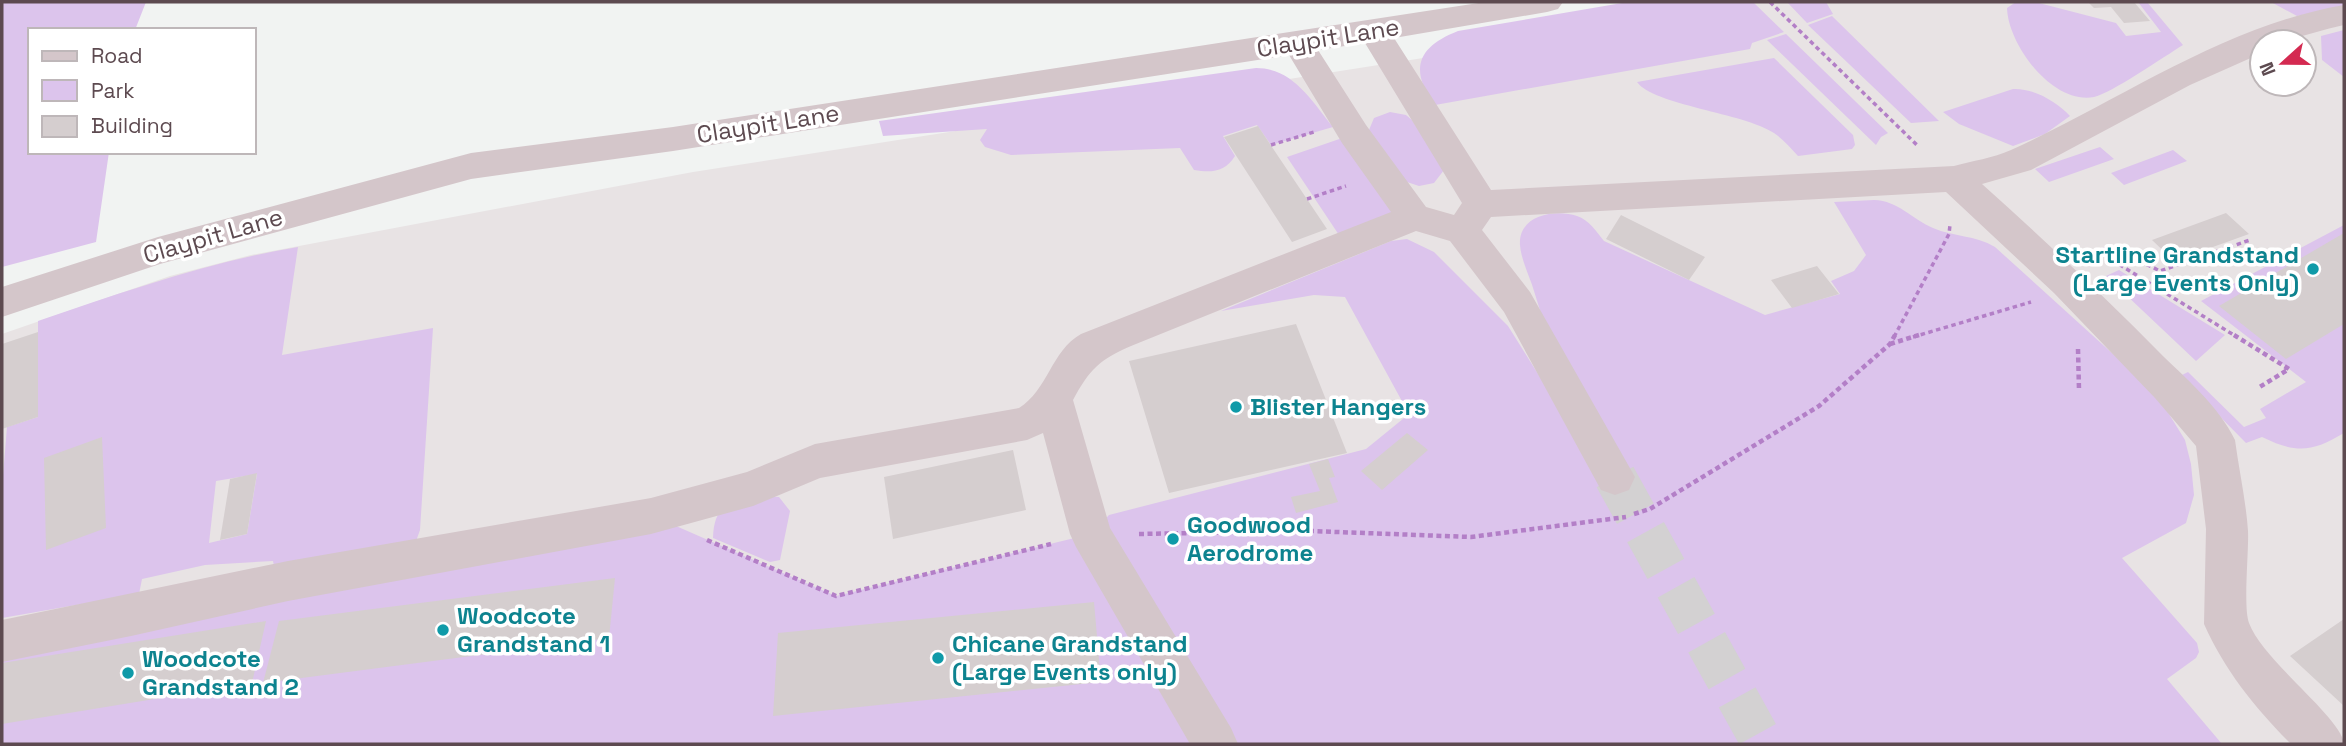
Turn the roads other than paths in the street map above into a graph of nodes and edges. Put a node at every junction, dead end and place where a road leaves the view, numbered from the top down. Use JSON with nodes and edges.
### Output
{"nodes":[{"id":1,"x":1547,"y":2,"type":"edge"},
{"id":2,"x":2344,"y":15,"type":"edge"},
{"id":3,"x":1373,"y":30,"type":"junction"},
{"id":4,"x":1297,"y":43,"type":"junction"},
{"id":5,"x":1954,"y":179,"type":"junction"},
{"id":6,"x":1413,"y":217,"type":"junction"},
{"id":7,"x":1472,"y":218,"type":"junction"},
{"id":8,"x":2,"y":302,"type":"edge"},
{"id":9,"x":1054,"y":401,"type":"junction"},
{"id":10,"x":1615,"y":477,"type":"tunnel mouth"},
{"id":11,"x":2,"y":641,"type":"edge"},
{"id":12,"x":1215,"y":744,"type":"edge"},
{"id":13,"x":2323,"y":744,"type":"edge"}],
"edges":[{"from":1,"to":3,"type":"street","name":"Claypit Lane"},
{"from":2,"to":5,"type":"street"},
{"from":3,"to":4,"type":"street","name":"Claypit Lane"},
{"from":3,"to":7,"type":"street"},
{"from":4,"to":6,"type":"street"},
{"from":4,"to":8,"type":"street","name":"Claypit Lane"},
{"from":5,"to":7,"type":"street"},
{"from":5,"to":13,"type":"street"},
{"from":6,"to":7,"type":"street"},
{"from":6,"to":9,"type":"street"},
{"from":7,"to":10,"type":"street"},
{"from":9,"to":11,"type":"street"},
{"from":9,"to":12,"type":"street"}]}
